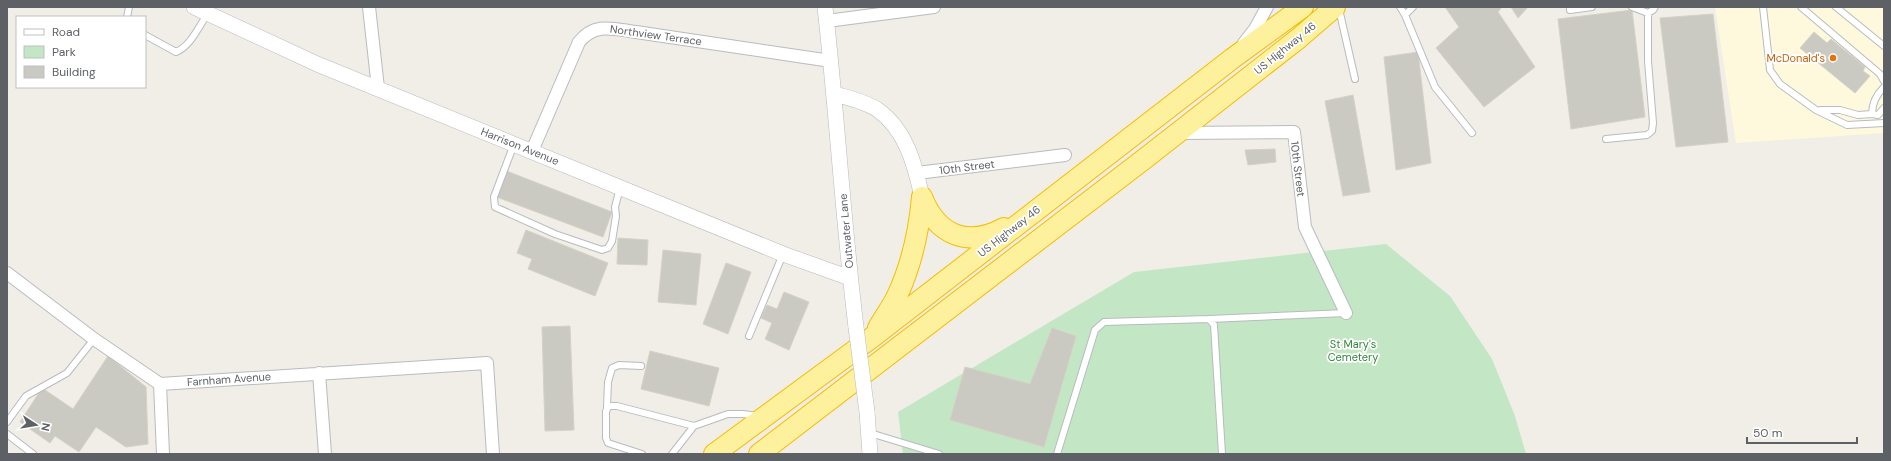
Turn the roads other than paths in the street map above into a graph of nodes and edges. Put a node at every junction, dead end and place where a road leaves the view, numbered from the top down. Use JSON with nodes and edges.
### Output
{"nodes":[{"id":1,"x":194,"y":7,"type":"edge"},
{"id":2,"x":369,"y":7,"type":"edge"},
{"id":3,"x":934,"y":7,"type":"edge"},
{"id":4,"x":1267,"y":7,"type":"edge"},
{"id":5,"x":1303,"y":7,"type":"edge"},
{"id":6,"x":1334,"y":7,"type":"edge"},
{"id":7,"x":1338,"y":7,"type":"edge"},
{"id":8,"x":1400,"y":7,"type":"edge"},
{"id":9,"x":1413,"y":7,"type":"edge"},
{"id":10,"x":1570,"y":7,"type":"edge"},
{"id":11,"x":1592,"y":7,"type":"edge"},
{"id":12,"x":1632,"y":7,"type":"edge"},
{"id":13,"x":1655,"y":7,"type":"edge"},
{"id":14,"x":1763,"y":7,"type":"edge"},
{"id":15,"x":1802,"y":7,"type":"edge"},
{"id":16,"x":1836,"y":7,"type":"edge"},
{"id":17,"x":208,"y":10,"type":"edge"},
{"id":18,"x":1648,"y":13,"type":"junction"},
{"id":19,"x":826,"y":14,"type":"edge"},
{"id":20,"x":1405,"y":15,"type":"junction"},
{"id":21,"x":146,"y":36,"type":"edge"},
{"id":22,"x":1884,"y":46,"type":"edge"},
{"id":23,"x":1233,"y":58,"type":"junction"},
{"id":24,"x":831,"y":61,"type":"junction"},
{"id":25,"x":1354,"y":79,"type":"dead end"},
{"id":26,"x":1884,"y":81,"type":"edge"},
{"id":27,"x":1884,"y":87,"type":"edge"},
{"id":28,"x":378,"y":88,"type":"junction"},
{"id":29,"x":834,"y":94,"type":"junction"},
{"id":30,"x":1884,"y":108,"type":"edge"},
{"id":31,"x":1816,"y":110,"type":"junction"},
{"id":32,"x":1872,"y":114,"type":"junction"},
{"id":33,"x":1884,"y":123,"type":"edge"},
{"id":34,"x":1178,"y":133,"type":"junction"},
{"id":35,"x":1472,"y":133,"type":"dead end"},
{"id":36,"x":1606,"y":139,"type":"dead end"},
{"id":37,"x":514,"y":144,"type":"junction"},
{"id":38,"x":532,"y":151,"type":"junction"},
{"id":39,"x":1065,"y":155,"type":"dead end"},
{"id":40,"x":917,"y":173,"type":"junction"},
{"id":41,"x":620,"y":187,"type":"junction"},
{"id":42,"x":922,"y":197,"type":"junction"},
{"id":43,"x":1032,"y":213,"type":"junction"},
{"id":44,"x":784,"y":254,"type":"junction"},
{"id":45,"x":7,"y":273,"type":"edge"},
{"id":46,"x":850,"y":278,"type":"junction"},
{"id":47,"x":1346,"y":313,"type":"joint"},
{"id":48,"x":1209,"y":319,"type":"junction"},
{"id":49,"x":863,"y":333,"type":"junction"},
{"id":50,"x":749,"y":336,"type":"dead end"},
{"id":51,"x":94,"y":339,"type":"junction"},
{"id":52,"x":641,"y":366,"type":"dead end"},
{"id":53,"x":318,"y":373,"type":"junction"},
{"id":54,"x":160,"y":384,"type":"junction"},
{"id":55,"x":607,"y":407,"type":"junction"},
{"id":56,"x":764,"y":418,"type":"junction"},
{"id":57,"x":7,"y":422,"type":"edge"},
{"id":58,"x":694,"y":426,"type":"junction"},
{"id":59,"x":868,"y":433,"type":"junction"},
{"id":60,"x":7,"y":434,"type":"edge"},
{"id":61,"x":763,"y":451,"type":"edge"},
{"id":62,"x":33,"y":454,"type":"edge"},
{"id":63,"x":163,"y":454,"type":"edge"},
{"id":64,"x":325,"y":454,"type":"edge"},
{"id":65,"x":493,"y":454,"type":"edge"},
{"id":66,"x":642,"y":454,"type":"edge"},
{"id":67,"x":672,"y":454,"type":"edge"},
{"id":68,"x":714,"y":454,"type":"edge"},
{"id":69,"x":870,"y":454,"type":"edge"},
{"id":70,"x":939,"y":454,"type":"edge"},
{"id":71,"x":1057,"y":454,"type":"edge"},
{"id":72,"x":1222,"y":454,"type":"edge"}],
"edges":[{"from":1,"to":17,"type":"street","name":"Harrison Avenue"},
{"from":2,"to":28,"type":"street"},
{"from":3,"to":19,"type":"street"},
{"from":4,"to":23,"type":"street"},
{"from":5,"to":23,"type":"highway","name":"US Highway 46"},
{"from":6,"to":34,"type":"highway","name":"US Highway 46"},
{"from":7,"to":25,"type":"lane"},
{"from":8,"to":20,"type":"lane"},
{"from":9,"to":20,"type":"lane"},
{"from":10,"to":11,"type":"lane"},
{"from":12,"to":18,"type":"lane"},
{"from":13,"to":18,"type":"lane"},
{"from":14,"to":31,"type":"lane"},
{"from":15,"to":26,"type":"lane"},
{"from":16,"to":22,"type":"lane"},
{"from":17,"to":21,"type":"lane"},
{"from":17,"to":28,"type":"street","name":"Harrison Avenue"},
{"from":18,"to":36,"type":"lane"},
{"from":19,"to":24,"type":"street","name":"Outwater Lane"},
{"from":20,"to":35,"type":"lane"},
{"from":23,"to":43,"type":"highway","name":"US Highway 46"},
{"from":24,"to":29,"type":"street","name":"Outwater Lane"},
{"from":24,"to":38,"type":"street","name":"Northview Terrace"},
{"from":27,"to":32,"type":"lane"},
{"from":28,"to":37,"type":"street","name":"Harrison Avenue"},
{"from":29,"to":40,"type":"street"},
{"from":29,"to":46,"type":"street","name":"Outwater Lane"},
{"from":30,"to":32,"type":"lane"},
{"from":31,"to":32,"type":"lane"},
{"from":31,"to":33,"type":"lane"},
{"from":34,"to":47,"type":"street","name":"10th Street"},
{"from":34,"to":61,"type":"highway","name":"US Highway 46"},
{"from":37,"to":38,"type":"street","name":"Harrison Avenue"},
{"from":37,"to":41,"type":"lane"},
{"from":38,"to":41,"type":"street","name":"Harrison Avenue"},
{"from":39,"to":40,"type":"street","name":"10th Street"},
{"from":40,"to":42,"type":"street"},
{"from":41,"to":44,"type":"street","name":"Harrison Avenue"},
{"from":42,"to":43,"type":"highway"},
{"from":42,"to":49,"type":"highway"},
{"from":43,"to":49,"type":"highway","name":"US Highway 46"},
{"from":44,"to":46,"type":"street","name":"Harrison Avenue"},
{"from":44,"to":50,"type":"lane"},
{"from":45,"to":51,"type":"street"},
{"from":46,"to":49,"type":"street","name":"Outwater Lane"},
{"from":47,"to":48,"type":"lane"},
{"from":48,"to":71,"type":"lane"},
{"from":48,"to":72,"type":"lane"},
{"from":49,"to":56,"type":"highway","name":"US Highway 46"},
{"from":49,"to":59,"type":"street","name":"Outwater Lane","bridge":true},
{"from":51,"to":54,"type":"street"},
{"from":51,"to":57,"type":"lane"},
{"from":52,"to":55,"type":"lane"},
{"from":53,"to":54,"type":"street","name":"Farnham Avenue"},
{"from":53,"to":64,"type":"street"},
{"from":53,"to":65,"type":"street","name":"Farnham Avenue"},
{"from":54,"to":63,"type":"street"},
{"from":55,"to":58,"type":"lane"},
{"from":55,"to":66,"type":"lane"},
{"from":56,"to":58,"type":"lane"},
{"from":56,"to":68,"type":"highway","name":"US Highway 46"},
{"from":58,"to":67,"type":"lane"},
{"from":59,"to":69,"type":"street","name":"Outwater Lane"},
{"from":59,"to":70,"type":"lane"},
{"from":60,"to":62,"type":"lane"}]}
